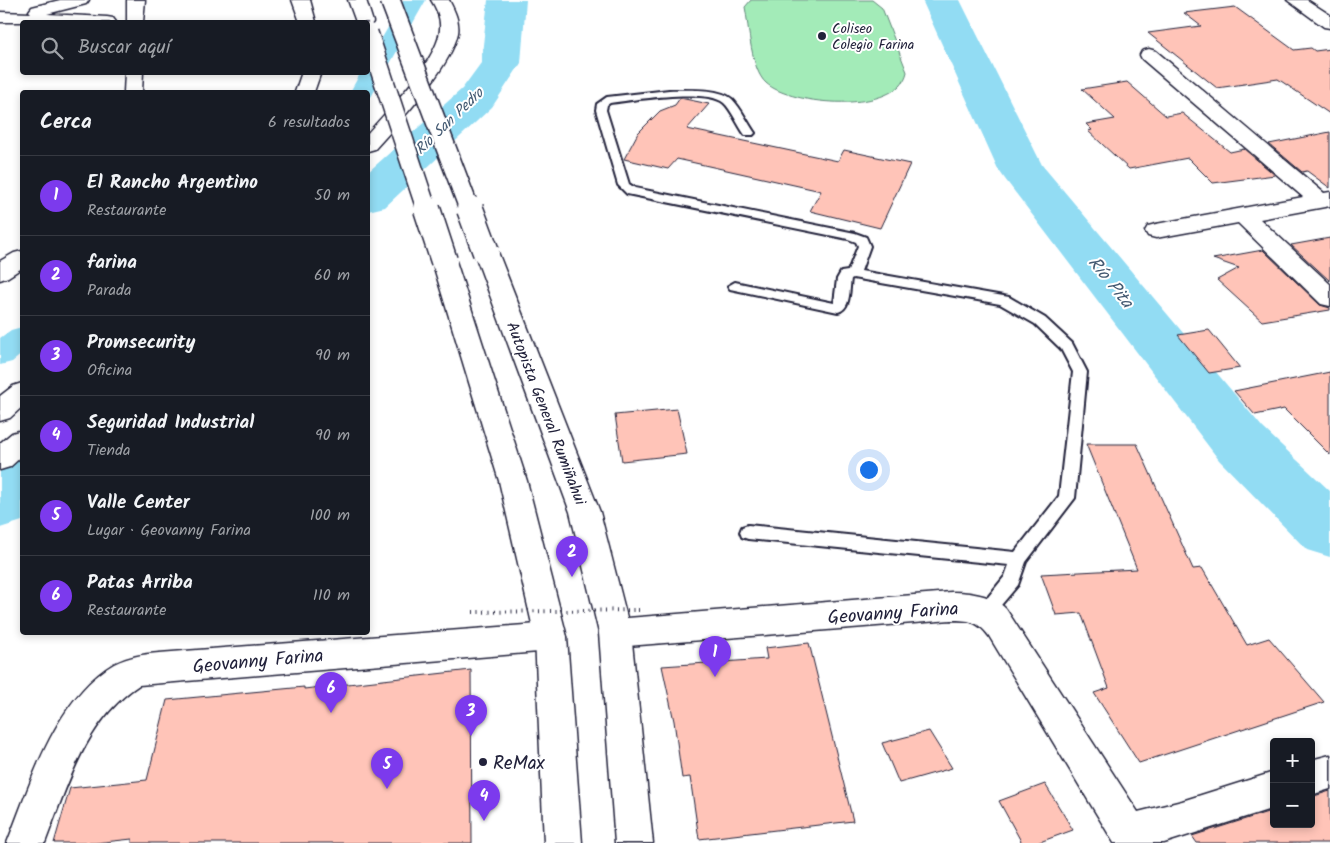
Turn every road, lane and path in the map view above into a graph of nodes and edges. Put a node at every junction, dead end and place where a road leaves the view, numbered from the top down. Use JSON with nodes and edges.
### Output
{"nodes":[{"id":1,"x":80,"y":0,"type":"edge"},
{"id":2,"x":136,"y":0,"type":"edge"},
{"id":3,"x":301,"y":0,"type":"edge"},
{"id":4,"x":356,"y":0,"type":"edge"},
{"id":5,"x":390,"y":0,"type":"edge"},
{"id":6,"x":440,"y":0,"type":"edge"},
{"id":7,"x":1296,"y":0,"type":"edge"},
{"id":8,"x":4,"y":17,"type":"edge"},
{"id":9,"x":66,"y":20,"type":"edge"},
{"id":10,"x":135,"y":20,"type":"edge"},
{"id":11,"x":307,"y":20,"type":"edge"},
{"id":12,"x":363,"y":20,"type":"edge"},
{"id":13,"x":1330,"y":23,"type":"edge"},
{"id":14,"x":370,"y":39,"type":"edge"},
{"id":15,"x":1149,"y":55,"type":"dead end"},
{"id":16,"x":134,"y":75,"type":"edge"},
{"id":17,"x":311,"y":75,"type":"edge"},
{"id":18,"x":133,"y":90,"type":"edge"},
{"id":19,"x":305,"y":90,"type":"edge"},
{"id":20,"x":749,"y":133,"type":"dead end"},
{"id":21,"x":370,"y":144,"type":"edge"},
{"id":22,"x":1325,"y":200,"type":"edge"},
{"id":23,"x":1243,"y":215,"type":"junction"},
{"id":24,"x":1156,"y":231,"type":"dead end"},
{"id":25,"x":20,"y":259,"type":"edge"},
{"id":26,"x":0,"y":272,"type":"edge"},
{"id":27,"x":853,"y":274,"type":"junction"},
{"id":28,"x":735,"y":286,"type":"dead end"},
{"id":29,"x":1330,"y":298,"type":"edge"},
{"id":30,"x":20,"y":395,"type":"edge"},
{"id":31,"x":0,"y":411,"type":"edge"},
{"id":32,"x":20,"y":442,"type":"edge"},
{"id":33,"x":0,"y":459,"type":"edge"},
{"id":34,"x":748,"y":532,"type":"dead end"},
{"id":35,"x":1019,"y":559,"type":"junction"},
{"id":36,"x":643,"y":610,"type":"dead end"},
{"id":37,"x":473,"y":612,"type":"dead end"},
{"id":38,"x":985,"y":612,"type":"junction"},
{"id":39,"x":615,"y":634,"type":"junction"},
{"id":40,"x":551,"y":637,"type":"junction"},
{"id":41,"x":1330,"y":772,"type":"edge"},
{"id":42,"x":1315,"y":777,"type":"edge"},
{"id":43,"x":1270,"y":791,"type":"edge"},
{"id":44,"x":1132,"y":838,"type":"edge"},
{"id":45,"x":26,"y":843,"type":"edge"},
{"id":46,"x":563,"y":843,"type":"edge"},
{"id":47,"x":634,"y":843,"type":"edge"}],
"edges":[{"from":1,"to":8,"type":"main road"},
{"from":2,"to":10,"type":"main road"},
{"from":3,"to":11,"type":"main road"},
{"from":4,"to":12,"type":"main road"},
{"from":5,"to":39,"type":"main road","name":"Autopista General Rumiñahui","bridge":true},
{"from":6,"to":21,"type":"main road"},
{"from":7,"to":13,"type":"main road"},
{"from":8,"to":9,"type":"main road"},
{"from":14,"to":40,"type":"main road","bridge":true},
{"from":15,"to":22,"type":"main road"},
{"from":16,"to":18,"type":"main road"},
{"from":17,"to":19,"type":"main road"},
{"from":20,"to":27,"type":"lane"},
{"from":22,"to":23,"type":"main road"},
{"from":23,"to":24,"type":"main road"},
{"from":23,"to":29,"type":"main road"},
{"from":25,"to":26,"type":"main road"},
{"from":27,"to":28,"type":"lane"},
{"from":27,"to":35,"type":"lane"},
{"from":30,"to":31,"type":"main road"},
{"from":32,"to":33,"type":"main road"},
{"from":34,"to":35,"type":"lane"},
{"from":35,"to":38,"type":"lane"},
{"from":36,"to":37,"type":"path","bridge":true},
{"from":38,"to":39,"type":"main road","name":"Geovanny Farina"},
{"from":38,"to":44,"type":"main road"},
{"from":39,"to":47,"type":"main road","name":"Autopista General Rumiñahui"},
{"from":40,"to":45,"type":"main road","name":"Geovanny Farina"},
{"from":40,"to":46,"type":"main road"},
{"from":41,"to":42,"type":"main road"},
{"from":43,"to":44,"type":"main road"}]}
